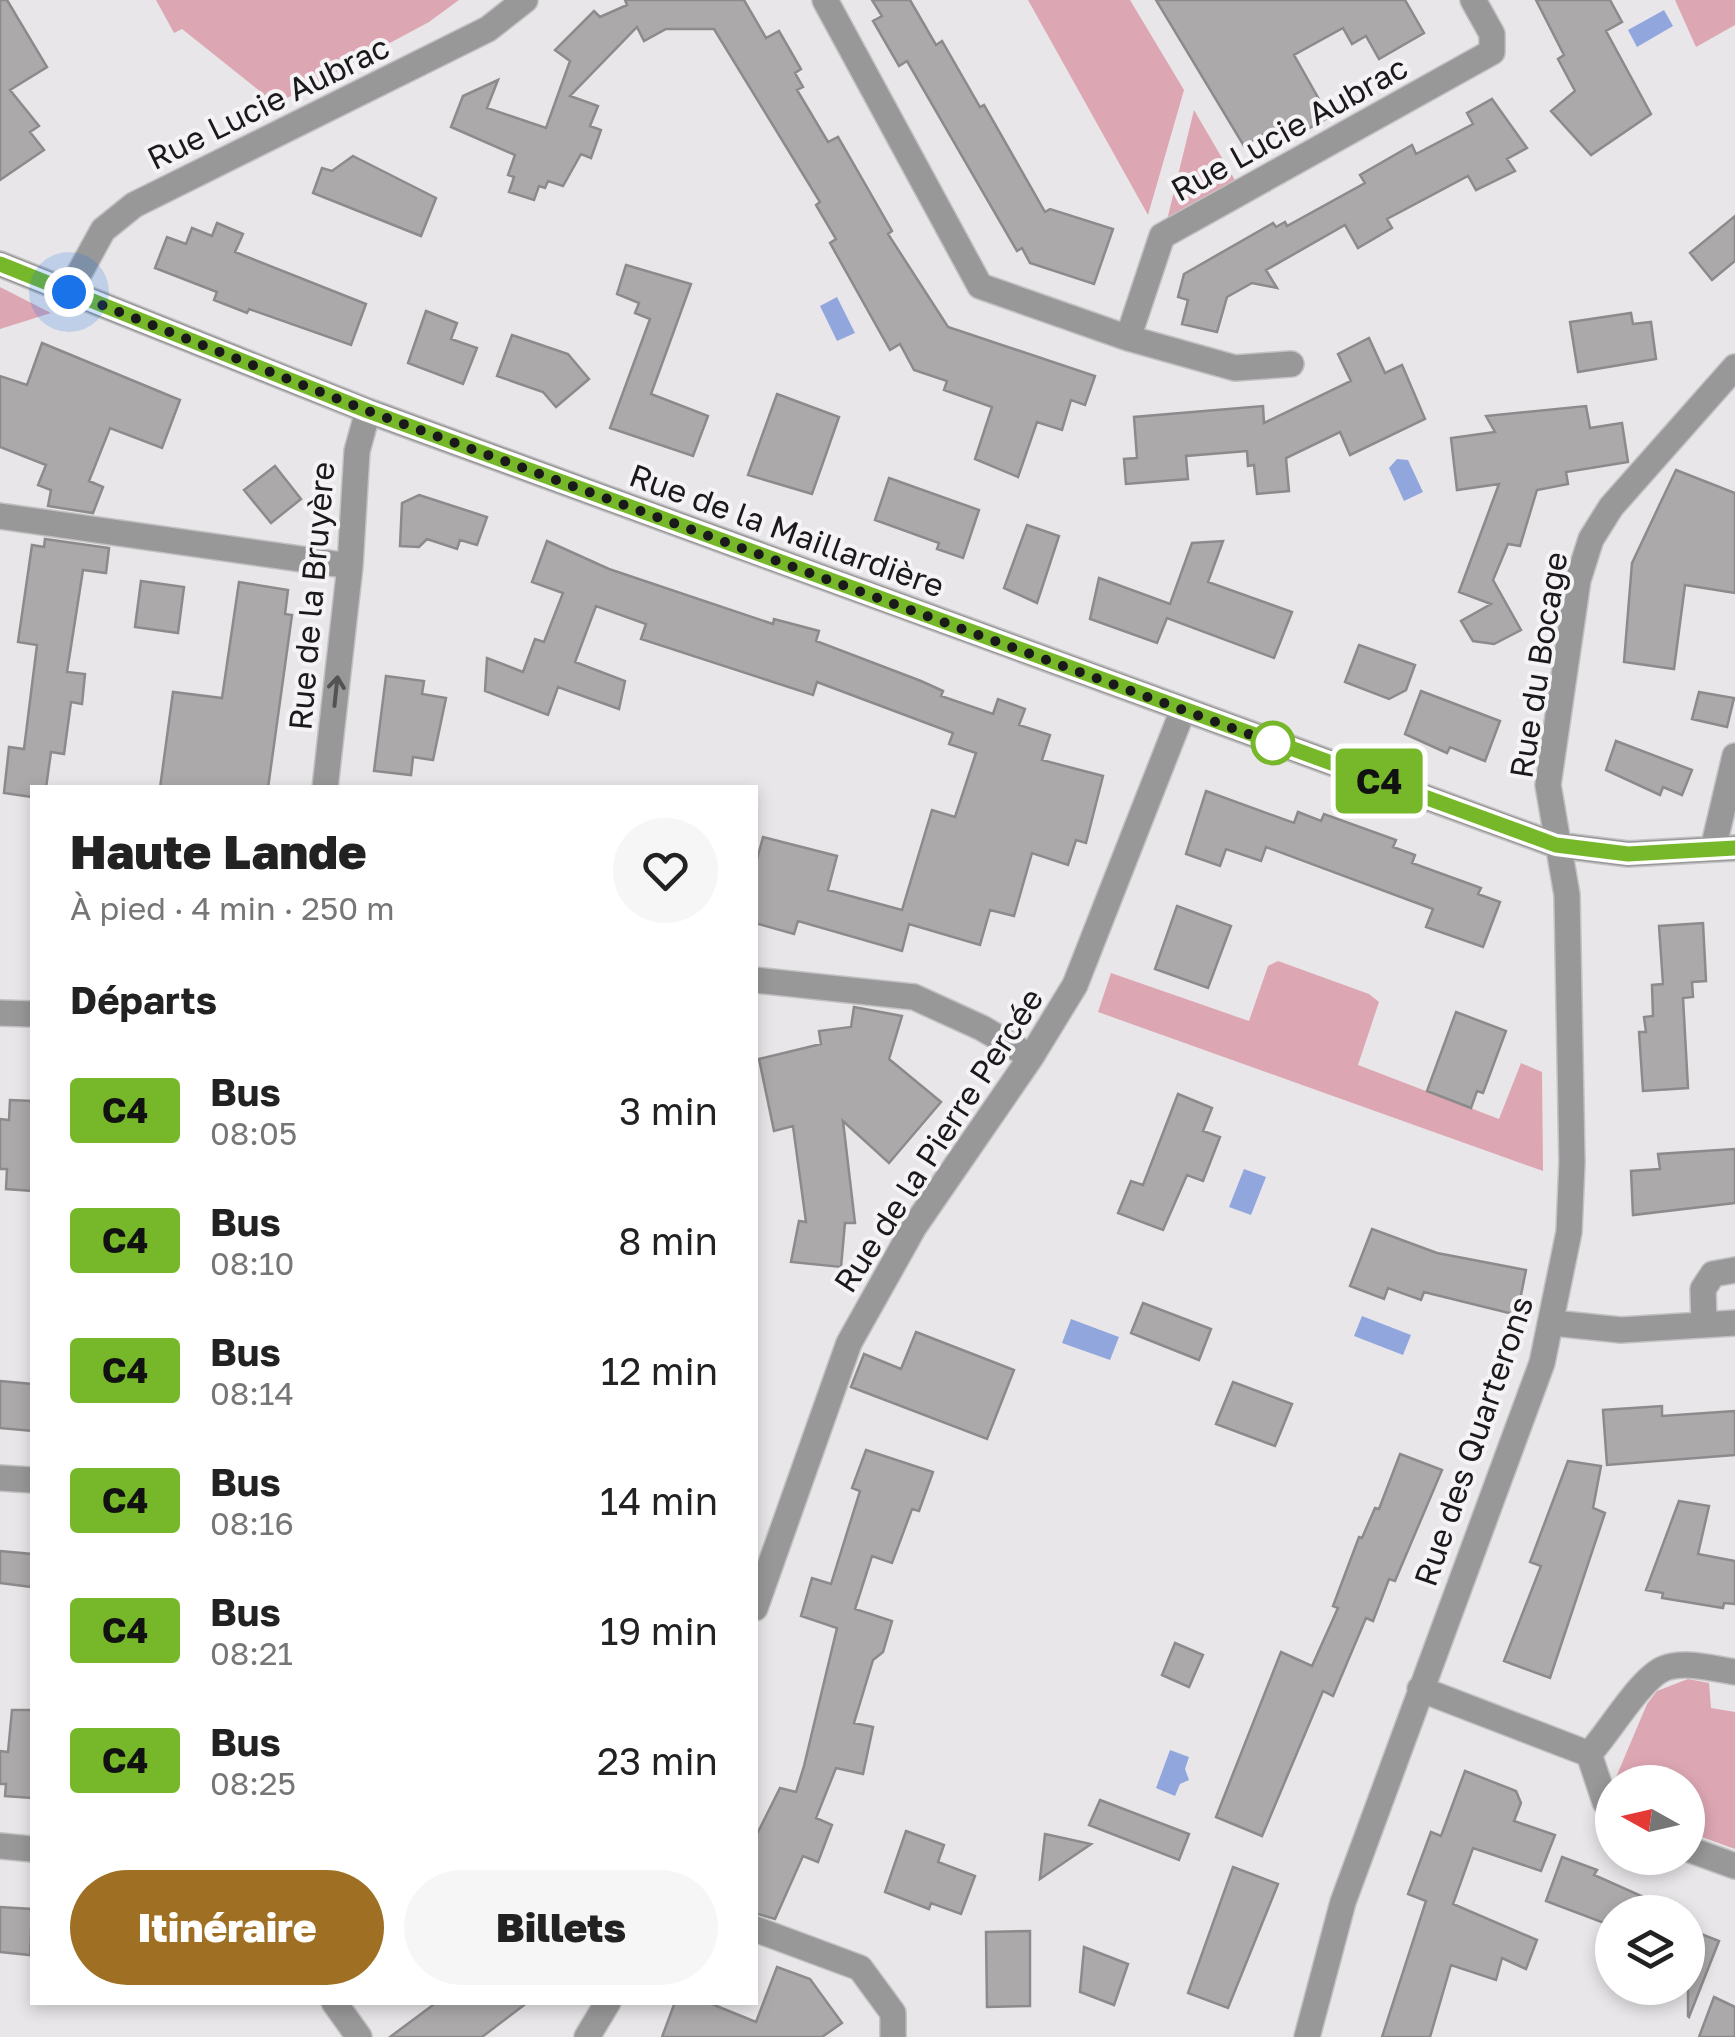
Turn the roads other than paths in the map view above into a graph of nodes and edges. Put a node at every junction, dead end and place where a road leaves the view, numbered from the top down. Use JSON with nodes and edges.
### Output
{"nodes":[{"id":1,"x":525,"y":0,"type":"edge"},
{"id":2,"x":825,"y":0,"type":"edge"},
{"id":3,"x":1473,"y":0,"type":"edge"},
{"id":4,"x":0,"y":264,"type":"edge"},
{"id":5,"x":69,"y":292,"type":"junction"},
{"id":6,"x":1128,"y":338,"type":"junction"},
{"id":7,"x":1291,"y":364,"type":"dead end"},
{"id":8,"x":1735,"y":367,"type":"edge"},
{"id":9,"x":368,"y":411,"type":"junction"},
{"id":10,"x":0,"y":516,"type":"edge"},
{"id":11,"x":350,"y":566,"type":"junction"},
{"id":12,"x":1183,"y":710,"type":"junction"},
{"id":13,"x":1735,"y":756,"type":"edge"},
{"id":14,"x":325,"y":785,"type":"edge"},
{"id":15,"x":1556,"y":845,"type":"junction"},
{"id":16,"x":1724,"y":849,"type":"edge"},
{"id":17,"x":758,"y":980,"type":"edge"},
{"id":18,"x":0,"y":1014,"type":"edge"},
{"id":19,"x":30,"y":1014,"type":"edge"},
{"id":20,"x":1031,"y":1057,"type":"junction"},
{"id":21,"x":1735,"y":1270,"type":"edge"},
{"id":22,"x":1735,"y":1323,"type":"edge"},
{"id":23,"x":1553,"y":1324,"type":"junction"},
{"id":24,"x":1704,"y":1326,"type":"junction"},
{"id":25,"x":0,"y":1478,"type":"edge"},
{"id":26,"x":30,"y":1480,"type":"edge"},
{"id":27,"x":758,"y":1600,"type":"edge"},
{"id":28,"x":1735,"y":1672,"type":"edge"},
{"id":29,"x":1420,"y":1689,"type":"junction"},
{"id":30,"x":1589,"y":1754,"type":"junction"},
{"id":31,"x":1595,"y":1772,"type":"edge"},
{"id":32,"x":0,"y":1846,"type":"edge"},
{"id":33,"x":30,"y":1849,"type":"edge"},
{"id":34,"x":1705,"y":1855,"type":"edge"},
{"id":35,"x":1735,"y":1866,"type":"edge"},
{"id":36,"x":758,"y":1930,"type":"edge"},
{"id":37,"x":336,"y":2005,"type":"edge"},
{"id":38,"x":606,"y":2005,"type":"edge"},
{"id":39,"x":359,"y":2037,"type":"edge"},
{"id":40,"x":587,"y":2037,"type":"edge"},
{"id":41,"x":893,"y":2037,"type":"edge"},
{"id":42,"x":1307,"y":2037,"type":"edge"}],
"edges":[{"from":1,"to":5,"type":"street","name":"Rue Lucie Aubrac"},
{"from":2,"to":6,"type":"street"},
{"from":3,"to":6,"type":"street","name":"Rue Lucie Aubrac"},
{"from":4,"to":5,"type":"street","name":"Rue de la Maillardière"},
{"from":5,"to":9,"type":"street","name":"Rue de la Maillardière"},
{"from":6,"to":7,"type":"street"},
{"from":8,"to":15,"type":"street","name":"Rue du Bocage"},
{"from":9,"to":11,"type":"street","name":"Rue de la Bruyère"},
{"from":9,"to":12,"type":"street","name":"Rue de la Maillardière"},
{"from":10,"to":11,"type":"street"},
{"from":14,"to":11,"type":"street","name":"Rue de la Bruyère","one_way":true},
{"from":12,"to":15,"type":"street","name":"Rue de la Maillardière"},
{"from":12,"to":20,"type":"street","name":"Rue de la Pierre Percée"},
{"from":13,"to":16,"type":"street"},
{"from":15,"to":16,"type":"street","name":"Rue de la Maillardière"},
{"from":15,"to":23,"type":"street","name":"Rue des Quarterons"},
{"from":17,"to":20,"type":"street"},
{"from":18,"to":19,"type":"street"},
{"from":20,"to":27,"type":"street","name":"Rue de la Pierre Percée"},
{"from":21,"to":24,"type":"street"},
{"from":22,"to":24,"type":"street"},
{"from":23,"to":24,"type":"street"},
{"from":23,"to":29,"type":"street","name":"Rue des Quarterons"},
{"from":25,"to":26,"type":"street"},
{"from":28,"to":30,"type":"street"},
{"from":29,"to":30,"type":"street"},
{"from":29,"to":42,"type":"street","name":"Rue des Quarterons"},
{"from":30,"to":31,"type":"street"},
{"from":32,"to":33,"type":"street"},
{"from":34,"to":35,"type":"street"},
{"from":36,"to":41,"type":"street"},
{"from":37,"to":39,"type":"street"},
{"from":38,"to":40,"type":"street"}]}
